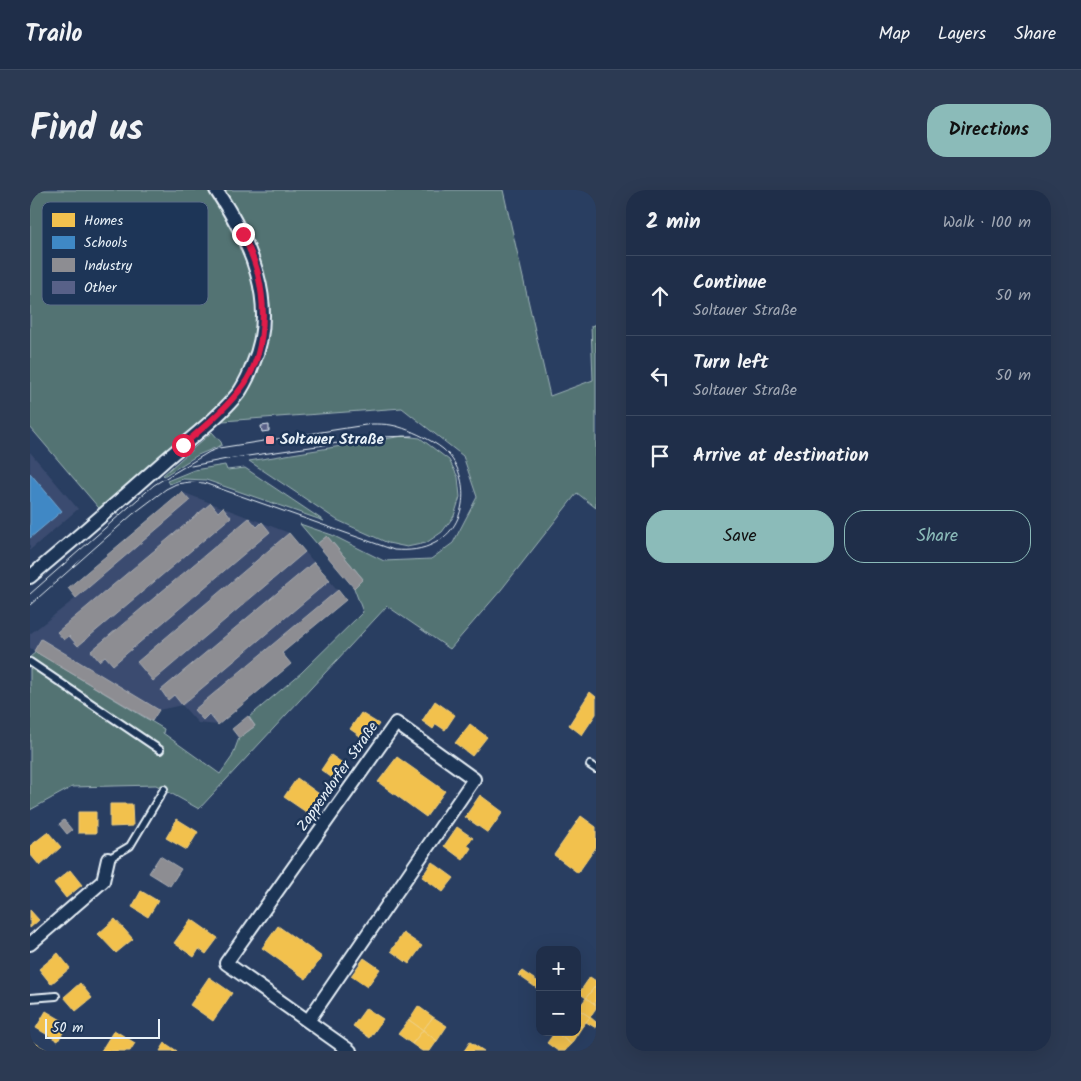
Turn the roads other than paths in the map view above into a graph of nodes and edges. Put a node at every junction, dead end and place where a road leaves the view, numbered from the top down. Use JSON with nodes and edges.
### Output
{"nodes":[{"id":1,"x":216,"y":190,"type":"edge"},
{"id":2,"x":30,"y":577,"type":"edge"},
{"id":3,"x":30,"y":662,"type":"edge"},
{"id":4,"x":160,"y":750,"type":"dead end"},
{"id":5,"x":164,"y":789,"type":"dead end"},
{"id":6,"x":108,"y":859,"type":"joint"},
{"id":7,"x":30,"y":944,"type":"edge"},
{"id":8,"x":56,"y":996,"type":"dead end"},
{"id":9,"x":30,"y":998,"type":"edge"},
{"id":10,"x":308,"y":1021,"type":"junction"},
{"id":11,"x":350,"y":1051,"type":"edge"}],
"edges":[{"from":1,"to":2,"type":"street"},
{"from":3,"to":4,"type":"lane"},
{"from":5,"to":6,"type":"lane"},
{"from":6,"to":7,"type":"street"},
{"from":8,"to":9,"type":"lane"},
{"from":10,"to":10,"type":"street","name":"Zappendorfer Straße"},
{"from":10,"to":11,"type":"street","name":"Zappendorfer Straße"}]}
